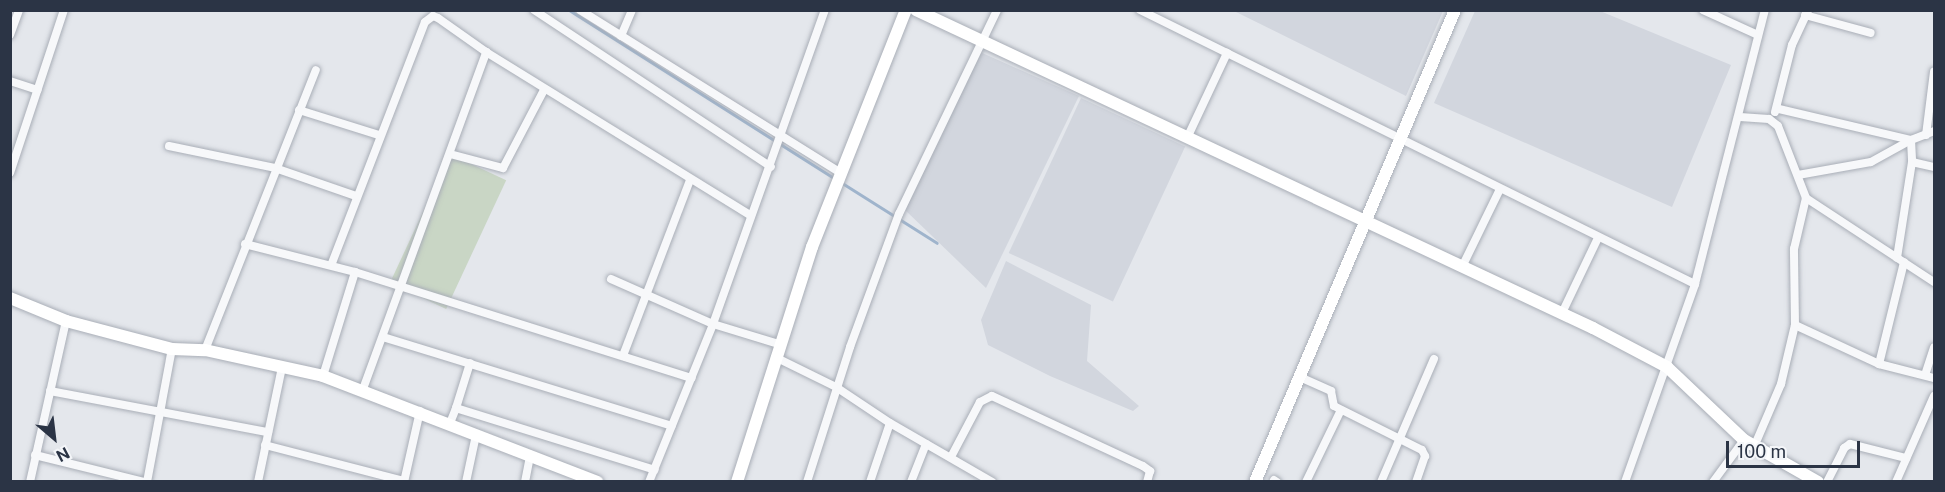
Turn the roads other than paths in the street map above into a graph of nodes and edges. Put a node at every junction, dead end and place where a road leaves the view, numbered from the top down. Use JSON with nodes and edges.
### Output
{"nodes":[{"id":1,"x":19,"y":10,"type":"edge"},
{"id":2,"x":64,"y":10,"type":"edge"},
{"id":3,"x":534,"y":10,"type":"edge"},
{"id":4,"x":580,"y":10,"type":"edge"},
{"id":5,"x":632,"y":10,"type":"edge"},
{"id":6,"x":825,"y":10,"type":"edge"},
{"id":7,"x":906,"y":10,"type":"edge"},
{"id":8,"x":997,"y":10,"type":"edge"},
{"id":9,"x":1140,"y":10,"type":"edge"},
{"id":10,"x":1455,"y":10,"type":"edge"},
{"id":11,"x":1703,"y":10,"type":"edge"},
{"id":12,"x":1765,"y":10,"type":"edge"},
{"id":13,"x":1807,"y":13,"type":"edge"},
{"id":14,"x":428,"y":14,"type":"edge"},
{"id":15,"x":925,"y":14,"type":"edge"},
{"id":16,"x":1871,"y":33,"type":"dead end"},
{"id":17,"x":10,"y":35,"type":"edge"},
{"id":18,"x":1758,"y":35,"type":"junction"},
{"id":19,"x":621,"y":36,"type":"junction"},
{"id":20,"x":983,"y":40,"type":"junction"},
{"id":21,"x":486,"y":52,"type":"junction"},
{"id":22,"x":1227,"y":53,"type":"junction"},
{"id":23,"x":316,"y":70,"type":"dead end"},
{"id":24,"x":1935,"y":72,"type":"edge"},
{"id":25,"x":10,"y":81,"type":"edge"},
{"id":26,"x":38,"y":90,"type":"junction"},
{"id":27,"x":544,"y":90,"type":"junction"},
{"id":28,"x":1779,"y":109,"type":"junction"},
{"id":29,"x":299,"y":110,"type":"junction"},
{"id":30,"x":1740,"y":117,"type":"junction"},
{"id":31,"x":1769,"y":119,"type":"junction"},
{"id":32,"x":1935,"y":131,"type":"edge"},
{"id":33,"x":379,"y":135,"type":"junction"},
{"id":34,"x":1926,"y":135,"type":"junction"},
{"id":35,"x":1188,"y":136,"type":"junction"},
{"id":36,"x":778,"y":138,"type":"junction"},
{"id":37,"x":1398,"y":139,"type":"junction"},
{"id":38,"x":1911,"y":140,"type":"junction"},
{"id":39,"x":169,"y":146,"type":"dead end"},
{"id":40,"x":450,"y":154,"type":"junction"},
{"id":41,"x":1912,"y":162,"type":"junction"},
{"id":42,"x":771,"y":167,"type":"junction"},
{"id":43,"x":1935,"y":167,"type":"edge"},
{"id":44,"x":275,"y":168,"type":"junction"},
{"id":45,"x":11,"y":171,"type":"edge"},
{"id":46,"x":842,"y":175,"type":"junction"},
{"id":47,"x":1798,"y":175,"type":"junction"},
{"id":48,"x":690,"y":180,"type":"junction"},
{"id":49,"x":1500,"y":189,"type":"junction"},
{"id":50,"x":356,"y":196,"type":"junction"},
{"id":51,"x":1806,"y":198,"type":"junction"},
{"id":52,"x":750,"y":215,"type":"junction"},
{"id":53,"x":1367,"y":223,"type":"junction"},
{"id":54,"x":1598,"y":238,"type":"junction"},
{"id":55,"x":245,"y":244,"type":"junction"},
{"id":56,"x":1901,"y":260,"type":"junction"},
{"id":57,"x":332,"y":263,"type":"junction"},
{"id":58,"x":1462,"y":267,"type":"junction"},
{"id":59,"x":355,"y":272,"type":"junction"},
{"id":60,"x":611,"y":279,"type":"dead end"},
{"id":61,"x":1935,"y":282,"type":"edge"},
{"id":62,"x":1695,"y":284,"type":"junction"},
{"id":63,"x":401,"y":287,"type":"junction"},
{"id":64,"x":647,"y":295,"type":"junction"},
{"id":65,"x":10,"y":298,"type":"edge"},
{"id":66,"x":1562,"y":313,"type":"junction"},
{"id":67,"x":66,"y":321,"type":"junction"},
{"id":68,"x":713,"y":324,"type":"junction"},
{"id":69,"x":1795,"y":325,"type":"junction"},
{"id":70,"x":383,"y":337,"type":"junction"},
{"id":71,"x":779,"y":344,"type":"junction"},
{"id":72,"x":1935,"y":347,"type":"edge"},
{"id":73,"x":172,"y":349,"type":"junction"},
{"id":74,"x":205,"y":351,"type":"junction"},
{"id":75,"x":624,"y":353,"type":"junction"},
{"id":76,"x":775,"y":357,"type":"junction"},
{"id":77,"x":1434,"y":359,"type":"dead end"},
{"id":78,"x":470,"y":363,"type":"junction"},
{"id":79,"x":1879,"y":364,"type":"junction"},
{"id":80,"x":282,"y":367,"type":"junction"},
{"id":81,"x":1667,"y":367,"type":"junction"},
{"id":82,"x":1925,"y":375,"type":"junction"},
{"id":83,"x":323,"y":376,"type":"junction"},
{"id":84,"x":692,"y":378,"type":"junction"},
{"id":85,"x":1302,"y":378,"type":"junction"},
{"id":86,"x":1935,"y":378,"type":"edge"},
{"id":87,"x":836,"y":387,"type":"junction"},
{"id":88,"x":363,"y":389,"type":"junction"},
{"id":89,"x":50,"y":391,"type":"junction"},
{"id":90,"x":1935,"y":396,"type":"edge"},
{"id":91,"x":456,"y":408,"type":"junction"},
{"id":92,"x":420,"y":410,"type":"junction"},
{"id":93,"x":1341,"y":410,"type":"junction"},
{"id":94,"x":158,"y":413,"type":"junction"},
{"id":95,"x":450,"y":423,"type":"junction"},
{"id":96,"x":890,"y":423,"type":"junction"},
{"id":97,"x":672,"y":426,"type":"junction"},
{"id":98,"x":268,"y":432,"type":"junction"},
{"id":99,"x":476,"y":435,"type":"junction"},
{"id":100,"x":1400,"y":438,"type":"junction"},
{"id":101,"x":926,"y":444,"type":"junction"},
{"id":102,"x":1749,"y":444,"type":"junction"},
{"id":103,"x":265,"y":445,"type":"junction"},
{"id":104,"x":35,"y":455,"type":"junction"},
{"id":105,"x":530,"y":456,"type":"junction"},
{"id":106,"x":951,"y":458,"type":"junction"},
{"id":107,"x":1906,"y":458,"type":"junction"},
{"id":108,"x":655,"y":470,"type":"junction"},
{"id":109,"x":1151,"y":480,"type":"edge"},
{"id":110,"x":404,"y":481,"type":"edge"},
{"id":111,"x":30,"y":482,"type":"edge"},
{"id":112,"x":146,"y":482,"type":"edge"},
{"id":113,"x":258,"y":482,"type":"edge"},
{"id":114,"x":466,"y":482,"type":"edge"},
{"id":115,"x":525,"y":482,"type":"edge"},
{"id":116,"x":597,"y":482,"type":"edge"},
{"id":117,"x":649,"y":482,"type":"edge"},
{"id":118,"x":737,"y":482,"type":"edge"},
{"id":119,"x":807,"y":482,"type":"edge"},
{"id":120,"x":870,"y":482,"type":"edge"},
{"id":121,"x":910,"y":482,"type":"edge"},
{"id":122,"x":992,"y":482,"type":"edge"},
{"id":123,"x":1255,"y":482,"type":"edge"},
{"id":124,"x":1306,"y":482,"type":"edge"},
{"id":125,"x":1381,"y":482,"type":"edge"},
{"id":126,"x":1416,"y":482,"type":"edge"},
{"id":127,"x":1625,"y":482,"type":"edge"},
{"id":128,"x":1713,"y":482,"type":"edge"},
{"id":129,"x":1818,"y":482,"type":"edge"},
{"id":130,"x":1827,"y":482,"type":"edge"},
{"id":131,"x":1896,"y":482,"type":"edge"}],
"edges":[{"from":1,"to":17,"type":"street"},
{"from":2,"to":26,"type":"street"},
{"from":3,"to":42,"type":"street"},
{"from":4,"to":19,"type":"street"},
{"from":5,"to":19,"type":"street"},
{"from":6,"to":36,"type":"street"},
{"from":7,"to":46,"type":"street"},
{"from":8,"to":20,"type":"street"},
{"from":9,"to":22,"type":"street"},
{"from":10,"to":37,"type":"street"},
{"from":11,"to":18,"type":"street"},
{"from":12,"to":18,"type":"street"},
{"from":13,"to":16,"type":"street"},
{"from":13,"to":28,"type":"street"},
{"from":14,"to":21,"type":"street"},
{"from":14,"to":33,"type":"street"},
{"from":15,"to":20,"type":"street"},
{"from":18,"to":30,"type":"street"},
{"from":19,"to":36,"type":"street"},
{"from":20,"to":35,"type":"street"},
{"from":20,"to":87,"type":"street"},
{"from":21,"to":27,"type":"street"},
{"from":21,"to":40,"type":"street"},
{"from":22,"to":35,"type":"street"},
{"from":22,"to":37,"type":"street"},
{"from":23,"to":29,"type":"street"},
{"from":24,"to":34,"type":"street"},
{"from":25,"to":26,"type":"street"},
{"from":26,"to":45,"type":"street"},
{"from":27,"to":40,"type":"street"},
{"from":27,"to":48,"type":"street"},
{"from":28,"to":31,"type":"street"},
{"from":28,"to":38,"type":"street"},
{"from":29,"to":33,"type":"street"},
{"from":29,"to":44,"type":"street"},
{"from":30,"to":31,"type":"street"},
{"from":30,"to":62,"type":"street"},
{"from":31,"to":47,"type":"street"},
{"from":32,"to":34,"type":"street"},
{"from":33,"to":50,"type":"street"},
{"from":34,"to":38,"type":"street"},
{"from":35,"to":53,"type":"street"},
{"from":36,"to":42,"type":"street"},
{"from":36,"to":46,"type":"street"},
{"from":37,"to":49,"type":"street"},
{"from":37,"to":53,"type":"street"},
{"from":38,"to":41,"type":"street"},
{"from":38,"to":47,"type":"street"},
{"from":39,"to":44,"type":"street"},
{"from":40,"to":63,"type":"street"},
{"from":41,"to":43,"type":"street"},
{"from":41,"to":56,"type":"street"},
{"from":42,"to":52,"type":"street"},
{"from":44,"to":50,"type":"street"},
{"from":44,"to":55,"type":"street"},
{"from":46,"to":71,"type":"street"},
{"from":47,"to":51,"type":"street"},
{"from":48,"to":52,"type":"street"},
{"from":48,"to":64,"type":"street"},
{"from":49,"to":54,"type":"street"},
{"from":49,"to":58,"type":"street"},
{"from":50,"to":57,"type":"street"},
{"from":51,"to":56,"type":"street"},
{"from":51,"to":69,"type":"street"},
{"from":52,"to":68,"type":"street"},
{"from":53,"to":58,"type":"street"},
{"from":53,"to":85,"type":"street"},
{"from":54,"to":62,"type":"street"},
{"from":54,"to":66,"type":"street"},
{"from":55,"to":57,"type":"street"},
{"from":55,"to":74,"type":"street"},
{"from":56,"to":61,"type":"street"},
{"from":56,"to":79,"type":"street"},
{"from":57,"to":59,"type":"street"},
{"from":58,"to":66,"type":"street"},
{"from":59,"to":63,"type":"street"},
{"from":59,"to":83,"type":"street"},
{"from":60,"to":64,"type":"street"},
{"from":62,"to":81,"type":"street"},
{"from":63,"to":70,"type":"street"},
{"from":63,"to":75,"type":"street"},
{"from":64,"to":68,"type":"street"},
{"from":64,"to":75,"type":"street"},
{"from":65,"to":67,"type":"street"},
{"from":66,"to":81,"type":"street"},
{"from":67,"to":73,"type":"street"},
{"from":67,"to":89,"type":"street"},
{"from":68,"to":71,"type":"street"},
{"from":68,"to":84,"type":"street"},
{"from":69,"to":79,"type":"street"},
{"from":69,"to":102,"type":"street"},
{"from":70,"to":78,"type":"street"},
{"from":70,"to":88,"type":"street"},
{"from":71,"to":76,"type":"street"},
{"from":72,"to":82,"type":"street"},
{"from":73,"to":74,"type":"street"},
{"from":73,"to":94,"type":"street"},
{"from":74,"to":80,"type":"street"},
{"from":75,"to":84,"type":"street"},
{"from":76,"to":87,"type":"street"},
{"from":76,"to":118,"type":"street"},
{"from":77,"to":100,"type":"street"},
{"from":78,"to":91,"type":"street"},
{"from":78,"to":97,"type":"street"},
{"from":79,"to":82,"type":"street"},
{"from":80,"to":83,"type":"street"},
{"from":80,"to":98,"type":"street"},
{"from":81,"to":102,"type":"street"},
{"from":81,"to":127,"type":"street"},
{"from":82,"to":86,"type":"street"},
{"from":83,"to":88,"type":"street"},
{"from":84,"to":97,"type":"street"},
{"from":85,"to":93,"type":"street"},
{"from":85,"to":123,"type":"street"},
{"from":87,"to":96,"type":"street"},
{"from":87,"to":119,"type":"street"},
{"from":88,"to":92,"type":"street"},
{"from":89,"to":94,"type":"street"},
{"from":89,"to":104,"type":"street"},
{"from":90,"to":107,"type":"street"},
{"from":91,"to":95,"type":"street"},
{"from":91,"to":108,"type":"street"},
{"from":92,"to":95,"type":"street"},
{"from":92,"to":110,"type":"street"},
{"from":93,"to":100,"type":"street"},
{"from":93,"to":124,"type":"street"},
{"from":94,"to":98,"type":"street"},
{"from":94,"to":112,"type":"street"},
{"from":95,"to":99,"type":"street"},
{"from":96,"to":101,"type":"street"},
{"from":96,"to":120,"type":"street"},
{"from":97,"to":108,"type":"street"},
{"from":98,"to":103,"type":"street"},
{"from":99,"to":105,"type":"street"},
{"from":99,"to":114,"type":"street"},
{"from":100,"to":125,"type":"street"},
{"from":100,"to":126,"type":"street"},
{"from":101,"to":106,"type":"street"},
{"from":101,"to":121,"type":"street"},
{"from":102,"to":128,"type":"street"},
{"from":102,"to":129,"type":"street"},
{"from":103,"to":110,"type":"street"},
{"from":103,"to":113,"type":"street"},
{"from":104,"to":111,"type":"street"},
{"from":104,"to":112,"type":"street"},
{"from":105,"to":115,"type":"street"},
{"from":105,"to":116,"type":"street"},
{"from":106,"to":109,"type":"street"},
{"from":106,"to":122,"type":"street"},
{"from":107,"to":130,"type":"street"},
{"from":107,"to":131,"type":"street"},
{"from":108,"to":117,"type":"street"}]}
